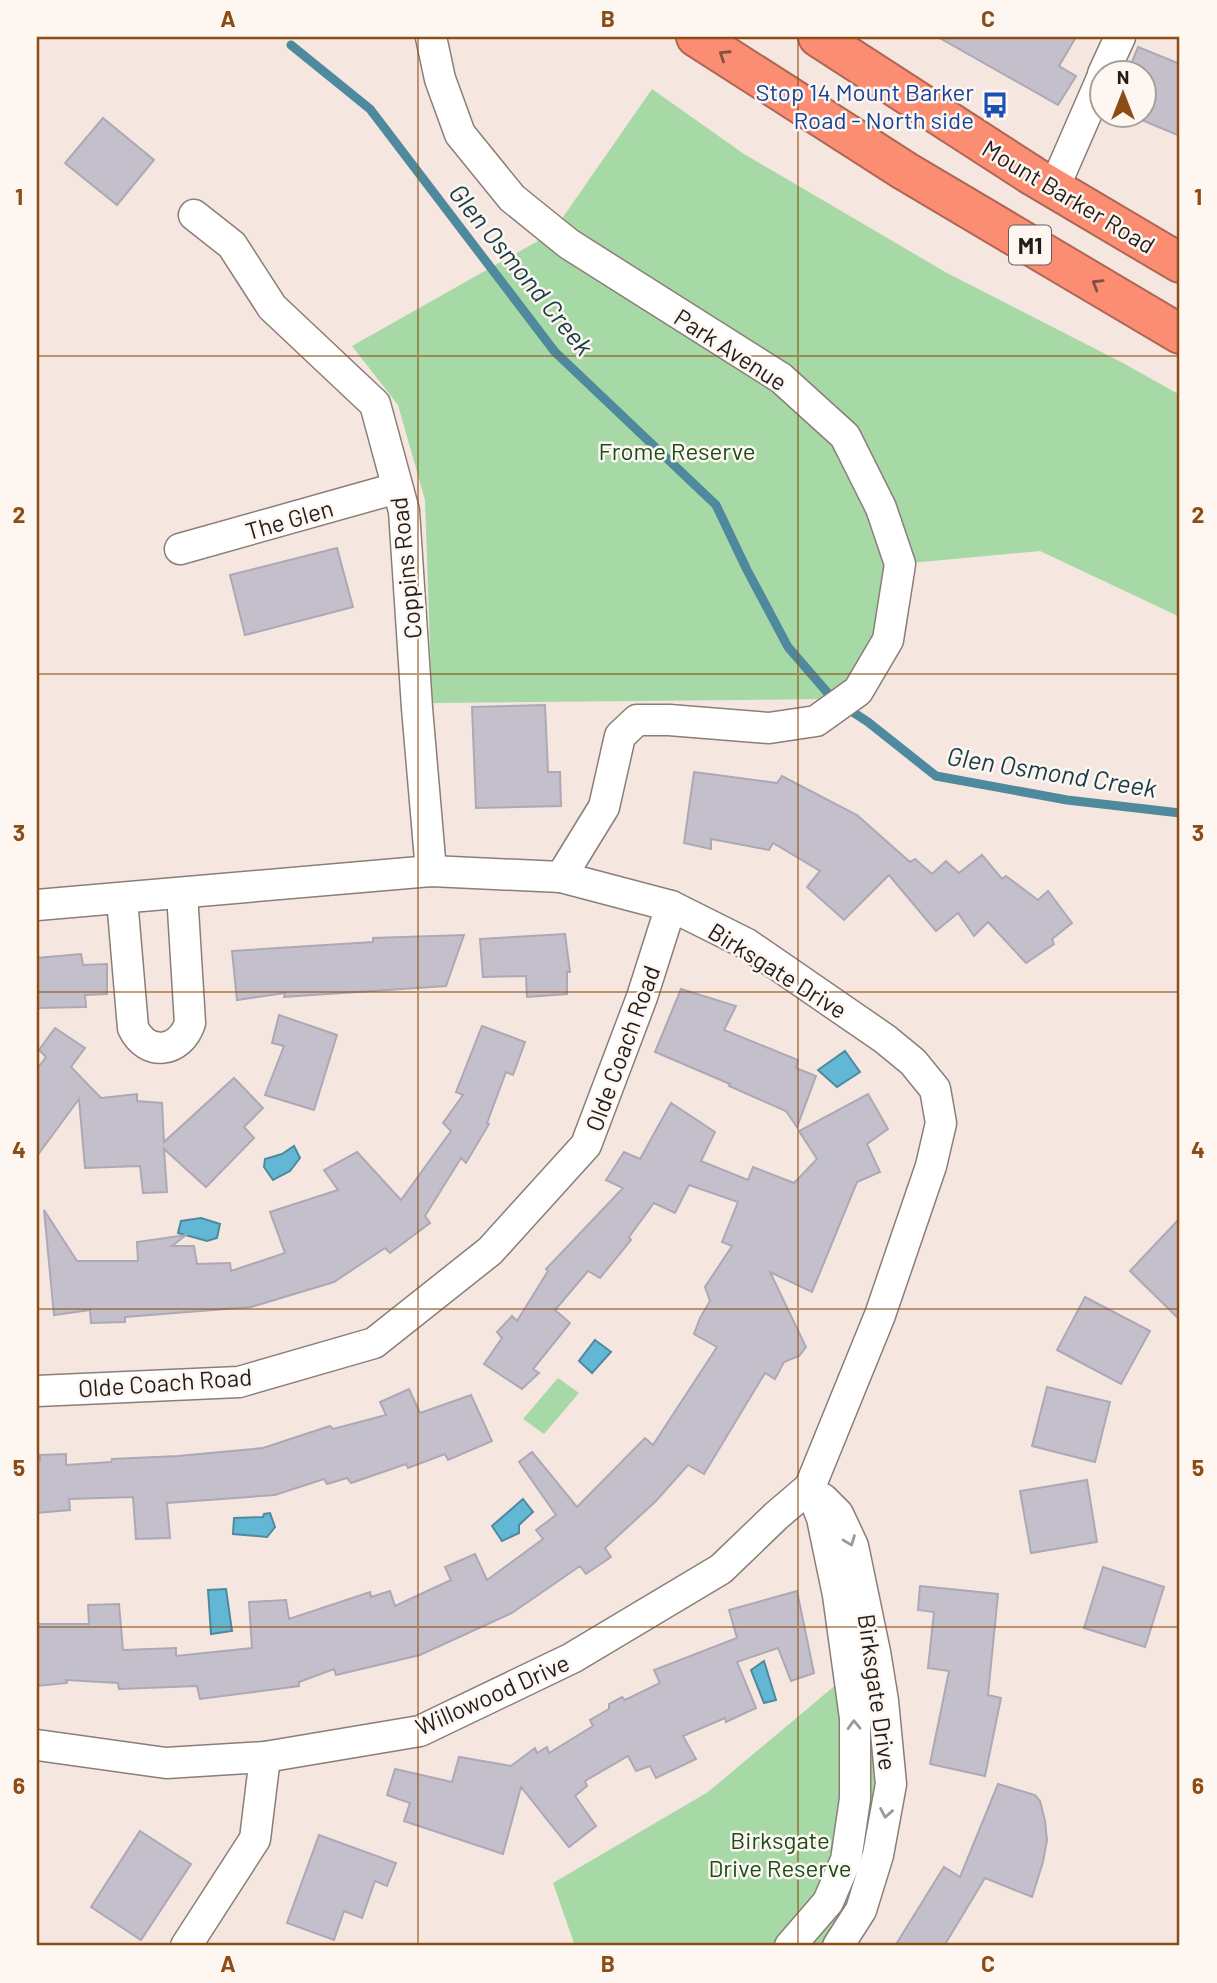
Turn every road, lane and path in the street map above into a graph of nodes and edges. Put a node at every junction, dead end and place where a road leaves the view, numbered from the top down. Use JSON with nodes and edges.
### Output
{"nodes":[{"id":1,"x":431,"y":37,"type":"edge"},
{"id":2,"x":696,"y":37,"type":"edge"},
{"id":3,"x":818,"y":37,"type":"edge"},
{"id":4,"x":1120,"y":37,"type":"edge"},
{"id":5,"x":1109,"y":60,"type":"edge"},
{"id":6,"x":1088,"y":109,"type":"edge"},
{"id":7,"x":1054,"y":188,"type":"junction"},
{"id":8,"x":194,"y":215,"type":"dead end"},
{"id":9,"x":1180,"y":262,"type":"edge"},
{"id":10,"x":1180,"y":334,"type":"edge"},
{"id":11,"x":397,"y":488,"type":"junction"},
{"id":12,"x":180,"y":550,"type":"dead end"},
{"id":13,"x":431,"y":871,"type":"junction"},
{"id":14,"x":561,"y":877,"type":"junction"},
{"id":15,"x":182,"y":894,"type":"junction"},
{"id":16,"x":122,"y":899,"type":"junction"},
{"id":17,"x":37,"y":905,"type":"edge"},
{"id":18,"x":671,"y":906,"type":"junction"},
{"id":19,"x":37,"y":1391,"type":"edge"},
{"id":20,"x":810,"y":1487,"type":"junction"},
{"id":21,"x":37,"y":1745,"type":"edge"},
{"id":22,"x":265,"y":1757,"type":"junction"},
{"id":23,"x":186,"y":1946,"type":"edge"},
{"id":24,"x":790,"y":1946,"type":"edge"},
{"id":25,"x":838,"y":1946,"type":"edge"}],
"edges":[{"from":1,"to":14,"type":"street","name":"Park Avenue"},
{"from":10,"to":2,"type":"highway","number":"M1","one_way":true},
{"from":3,"to":7,"type":"highway","name":"Mount Barker Road","number":"M1"},
{"from":4,"to":5,"type":"street"},
{"from":6,"to":7,"type":"street"},
{"from":7,"to":9,"type":"highway","name":"Mount Barker Road","number":"M1"},
{"from":8,"to":11,"type":"street","name":"Coppins Road"},
{"from":11,"to":12,"type":"street","name":"The Glen"},
{"from":11,"to":13,"type":"street","name":"Coppins Road"},
{"from":13,"to":14,"type":"street","name":"Birksgate Drive"},
{"from":13,"to":15,"type":"street","name":"Birksgate Drive"},
{"from":14,"to":18,"type":"street","name":"Birksgate Drive"},
{"from":15,"to":16,"type":"street","name":"Birksgate Drive"},
{"from":15,"to":16,"type":"street"},
{"from":16,"to":17,"type":"street","name":"Birksgate Drive"},
{"from":18,"to":19,"type":"street","name":"Olde Coach Road"},
{"from":18,"to":20,"type":"street","name":"Birksgate Drive"},
{"from":20,"to":22,"type":"street","name":"Willowood Drive"},
{"from":24,"to":20,"type":"street","name":"Birksgate Drive","one_way":true},
{"from":20,"to":25,"type":"street","name":"Birksgate Drive","one_way":true},
{"from":21,"to":22,"type":"street","name":"Willowood Drive"},
{"from":22,"to":23,"type":"street"}]}
